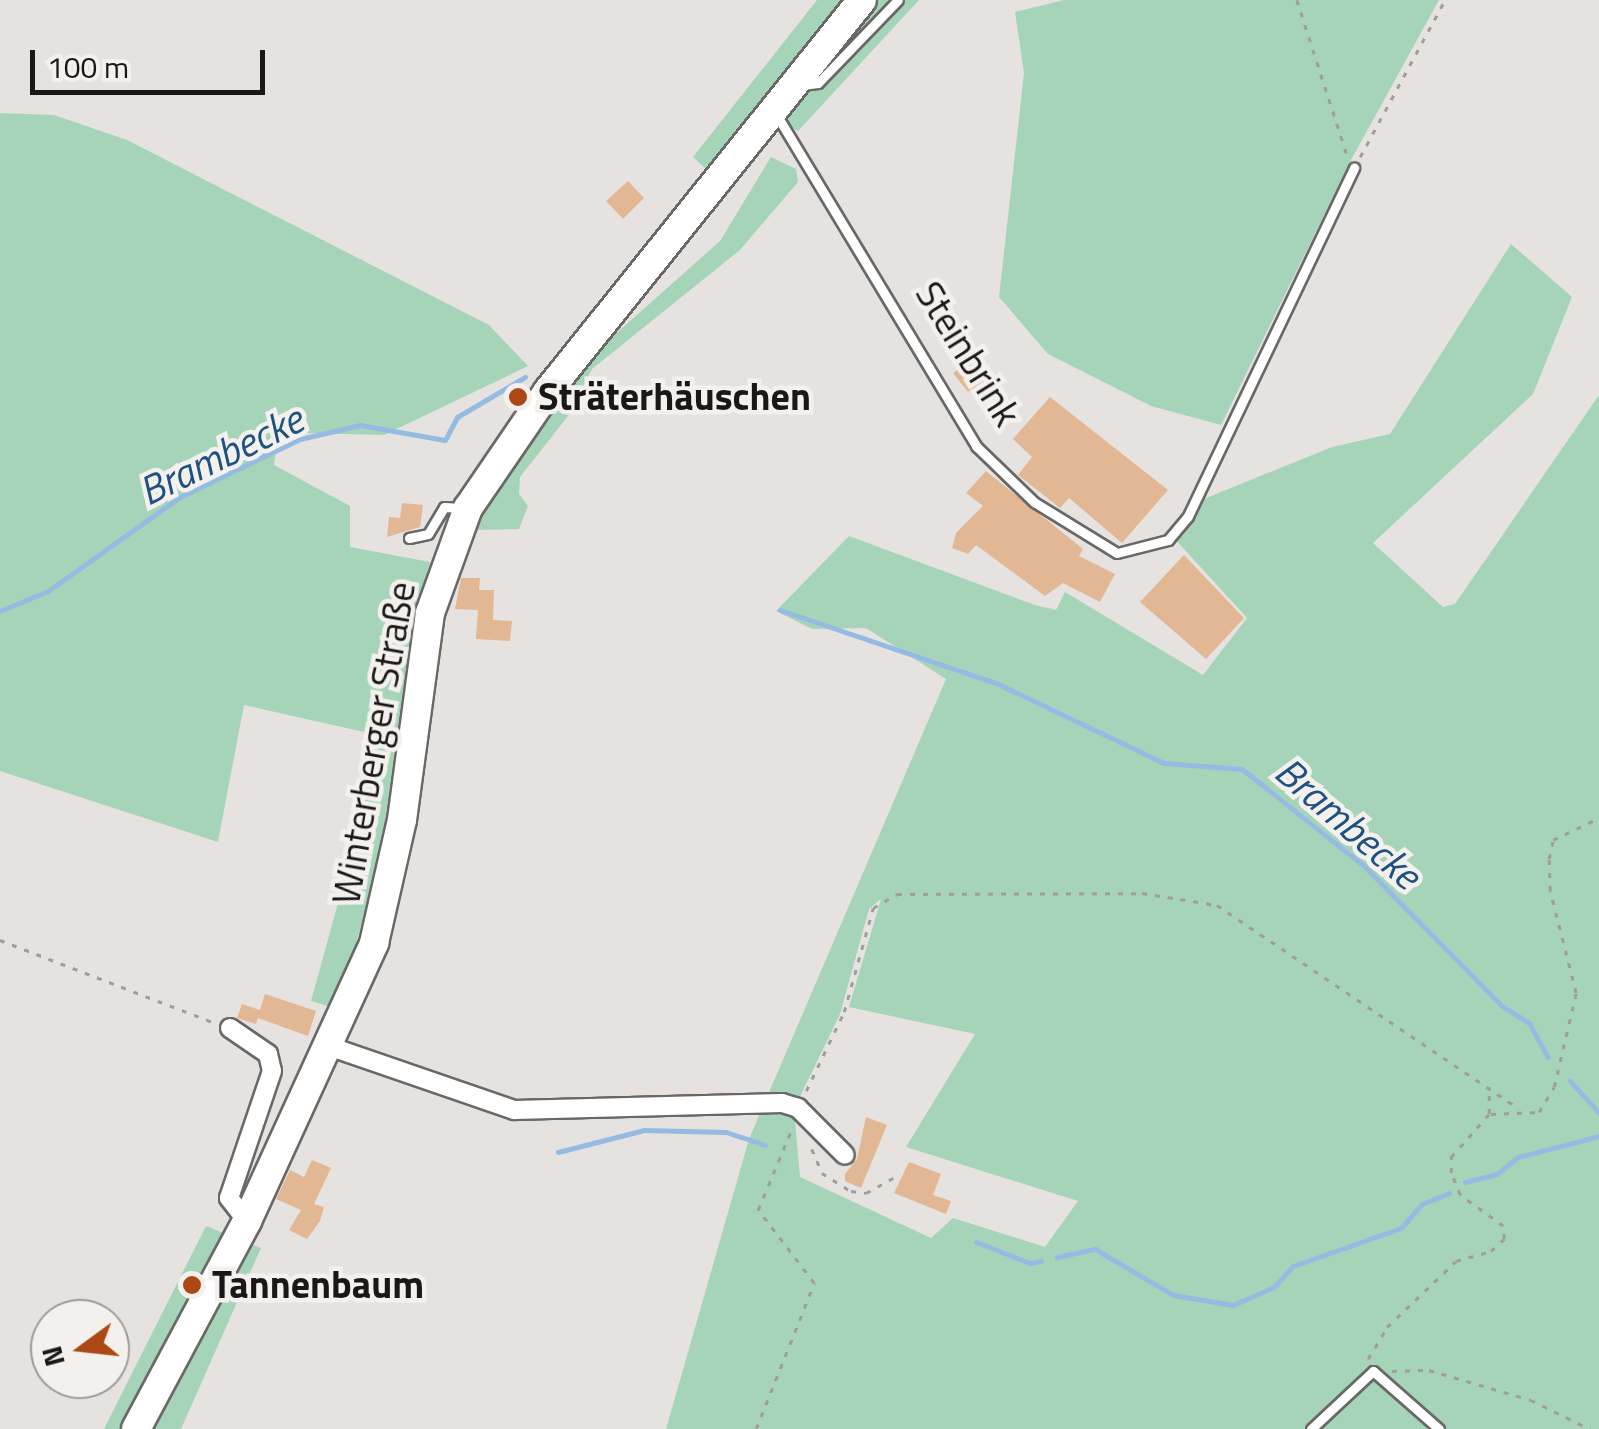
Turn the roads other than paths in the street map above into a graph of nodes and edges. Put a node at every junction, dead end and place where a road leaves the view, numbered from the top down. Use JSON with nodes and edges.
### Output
{"nodes":[{"id":1,"x":862,"y":0,"type":"edge"},
{"id":2,"x":898,"y":0,"type":"edge"},
{"id":3,"x":794,"y":84,"type":"junction"},
{"id":4,"x":773,"y":110,"type":"junction"},
{"id":5,"x":1354,"y":168,"type":"road end"},
{"id":6,"x":468,"y":508,"type":"junction"},
{"id":7,"x":409,"y":538,"type":"dead end"},
{"id":8,"x":230,"y":1028,"type":"road end"},
{"id":9,"x":331,"y":1047,"type":"junction"},
{"id":10,"x":845,"y":1156,"type":"dead end"},
{"id":11,"x":247,"y":1221,"type":"junction"},
{"id":12,"x":136,"y":1429,"type":"edge"},
{"id":13,"x":1311,"y":1429,"type":"edge"},
{"id":14,"x":1439,"y":1429,"type":"edge"}],
"edges":[{"from":1,"to":3,"type":"main road"},
{"from":2,"to":3,"type":"lane"},
{"from":3,"to":4,"type":"main road"},
{"from":4,"to":5,"type":"lane","name":"Steinbrink"},
{"from":4,"to":6,"type":"main road","name":"Winterberger Straße"},
{"from":6,"to":7,"type":"lane","name":"Winterberger Straße"},
{"from":6,"to":9,"type":"main road","name":"Winterberger Straße"},
{"from":8,"to":11,"type":"street"},
{"from":9,"to":10,"type":"street"},
{"from":9,"to":11,"type":"main road","name":"Winterberger Straße"},
{"from":11,"to":12,"type":"main road","name":"Winterberger Straße"},
{"from":13,"to":14,"type":"lane"}]}
